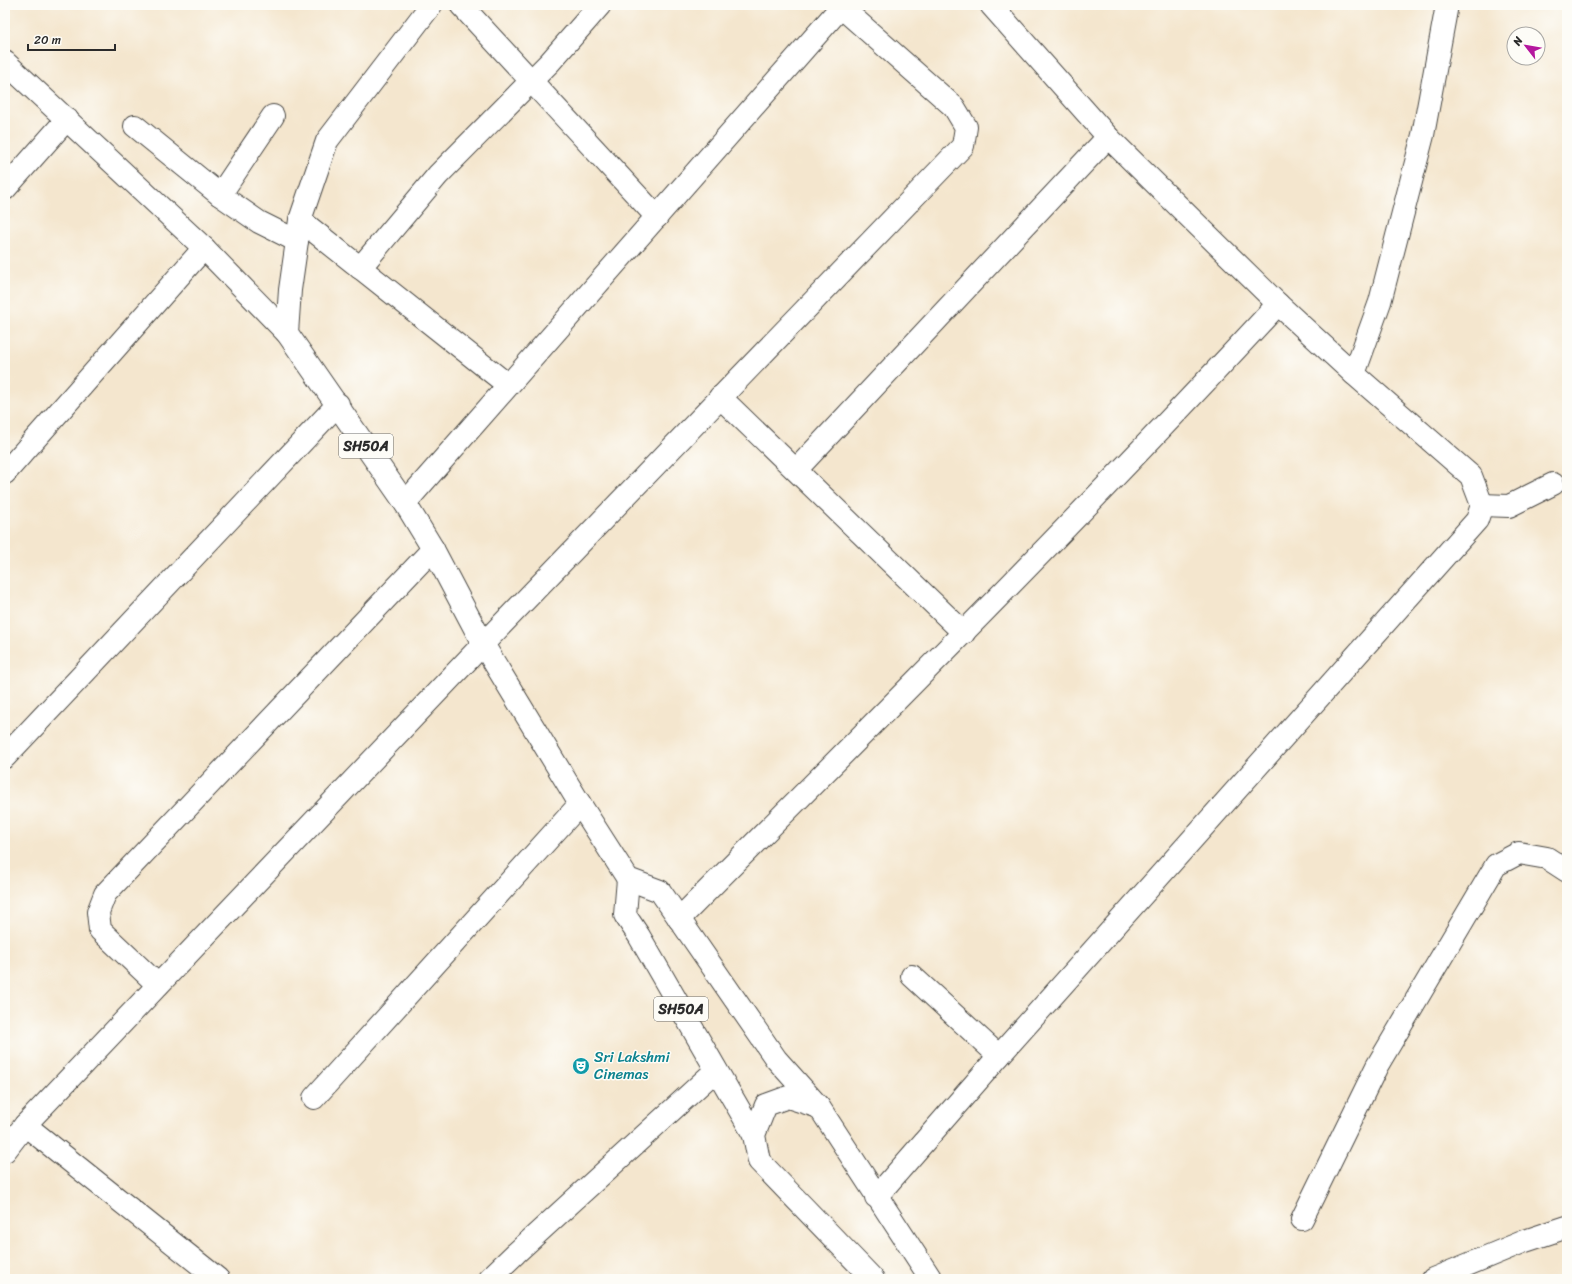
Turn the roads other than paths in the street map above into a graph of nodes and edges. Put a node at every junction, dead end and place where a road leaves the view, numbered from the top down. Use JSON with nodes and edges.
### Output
{"nodes":[{"id":1,"x":431,"y":5,"type":"edge"},
{"id":2,"x":461,"y":5,"type":"edge"},
{"id":3,"x":600,"y":5,"type":"edge"},
{"id":4,"x":991,"y":5,"type":"edge"},
{"id":5,"x":1446,"y":5,"type":"edge"},
{"id":6,"x":840,"y":6,"type":"edge"},
{"id":7,"x":5,"y":62,"type":"edge"},
{"id":8,"x":531,"y":82,"type":"junction"},
{"id":9,"x":272,"y":116,"type":"dead end"},
{"id":10,"x":67,"y":119,"type":"junction"},
{"id":11,"x":135,"y":126,"type":"dead end"},
{"id":12,"x":1108,"y":137,"type":"junction"},
{"id":13,"x":5,"y":189,"type":"edge"},
{"id":14,"x":220,"y":195,"type":"junction"},
{"id":15,"x":657,"y":217,"type":"junction"},
{"id":16,"x":300,"y":220,"type":"junction"},
{"id":17,"x":297,"y":241,"type":"junction"},
{"id":18,"x":204,"y":248,"type":"junction"},
{"id":19,"x":360,"y":268,"type":"junction"},
{"id":20,"x":1278,"y":304,"type":"junction"},
{"id":21,"x":287,"y":333,"type":"junction"},
{"id":22,"x":1354,"y":374,"type":"junction"},
{"id":23,"x":508,"y":385,"type":"junction"},
{"id":24,"x":720,"y":397,"type":"junction"},
{"id":25,"x":338,"y":404,"type":"junction"},
{"id":26,"x":796,"y":470,"type":"junction"},
{"id":27,"x":5,"y":474,"type":"edge"},
{"id":28,"x":1553,"y":484,"type":"dead end"},
{"id":29,"x":405,"y":503,"type":"junction"},
{"id":30,"x":1482,"y":505,"type":"junction"},
{"id":31,"x":433,"y":549,"type":"junction"},
{"id":32,"x":964,"y":633,"type":"junction"},
{"id":33,"x":483,"y":644,"type":"junction"},
{"id":34,"x":5,"y":757,"type":"edge"},
{"id":35,"x":580,"y":804,"type":"junction"},
{"id":36,"x":1567,"y":871,"type":"edge"},
{"id":37,"x":628,"y":879,"type":"junction"},
{"id":38,"x":680,"y":919,"type":"junction"},
{"id":39,"x":912,"y":976,"type":"dead end"},
{"id":40,"x":158,"y":985,"type":"junction"},
{"id":41,"x":999,"y":1056,"type":"junction"},
{"id":42,"x":716,"y":1070,"type":"junction"},
{"id":43,"x":314,"y":1098,"type":"dead end"},
{"id":44,"x":819,"y":1108,"type":"junction"},
{"id":45,"x":25,"y":1125,"type":"junction"},
{"id":46,"x":754,"y":1135,"type":"junction"},
{"id":47,"x":5,"y":1151,"type":"edge"},
{"id":48,"x":876,"y":1198,"type":"junction"},
{"id":49,"x":1302,"y":1219,"type":"dead end"},
{"id":50,"x":1567,"y":1227,"type":"edge"},
{"id":51,"x":218,"y":1279,"type":"edge"},
{"id":52,"x":490,"y":1279,"type":"edge"},
{"id":53,"x":873,"y":1279,"type":"edge"},
{"id":54,"x":931,"y":1279,"type":"edge"},
{"id":55,"x":1433,"y":1279,"type":"edge"}],
"edges":[{"from":1,"to":16,"type":"street"},
{"from":2,"to":8,"type":"street"},
{"from":3,"to":8,"type":"street"},
{"from":4,"to":12,"type":"street"},
{"from":5,"to":22,"type":"street"},
{"from":6,"to":15,"type":"street"},
{"from":6,"to":24,"type":"street"},
{"from":7,"to":10,"type":"street"},
{"from":8,"to":15,"type":"street"},
{"from":8,"to":19,"type":"street"},
{"from":9,"to":14,"type":"street"},
{"from":10,"to":13,"type":"street"},
{"from":10,"to":18,"type":"street"},
{"from":11,"to":14,"type":"street"},
{"from":12,"to":20,"type":"street"},
{"from":12,"to":26,"type":"street"},
{"from":14,"to":17,"type":"street"},
{"from":15,"to":23,"type":"street"},
{"from":16,"to":17,"type":"street"},
{"from":16,"to":19,"type":"street"},
{"from":17,"to":21,"type":"street"},
{"from":18,"to":21,"type":"street"},
{"from":18,"to":27,"type":"street"},
{"from":19,"to":23,"type":"street"},
{"from":20,"to":22,"type":"street"},
{"from":20,"to":32,"type":"street"},
{"from":21,"to":25,"type":"street","number":"SH50A"},
{"from":22,"to":30,"type":"street"},
{"from":23,"to":29,"type":"street"},
{"from":24,"to":26,"type":"street"},
{"from":24,"to":33,"type":"street"},
{"from":25,"to":29,"type":"street","number":"SH50A"},
{"from":25,"to":34,"type":"street"},
{"from":26,"to":32,"type":"street"},
{"from":28,"to":30,"type":"street"},
{"from":29,"to":31,"type":"street","number":"SH50A"},
{"from":30,"to":41,"type":"street"},
{"from":31,"to":33,"type":"street","number":"SH50A"},
{"from":31,"to":40,"type":"street"},
{"from":32,"to":38,"type":"street"},
{"from":33,"to":35,"type":"street","number":"SH50A"},
{"from":33,"to":40,"type":"street"},
{"from":35,"to":37,"type":"street","number":"SH50A"},
{"from":35,"to":43,"type":"street"},
{"from":36,"to":49,"type":"street"},
{"from":37,"to":38,"type":"street"},
{"from":37,"to":42,"type":"street","number":"SH50A"},
{"from":38,"to":44,"type":"street"},
{"from":39,"to":41,"type":"street"},
{"from":40,"to":45,"type":"street"},
{"from":41,"to":48,"type":"street"},
{"from":42,"to":46,"type":"street","number":"SH50A"},
{"from":42,"to":52,"type":"street"},
{"from":44,"to":46,"type":"street"},
{"from":44,"to":48,"type":"street"},
{"from":45,"to":47,"type":"street"},
{"from":45,"to":51,"type":"street"},
{"from":46,"to":53,"type":"street"},
{"from":48,"to":54,"type":"street"},
{"from":50,"to":55,"type":"street"}]}
